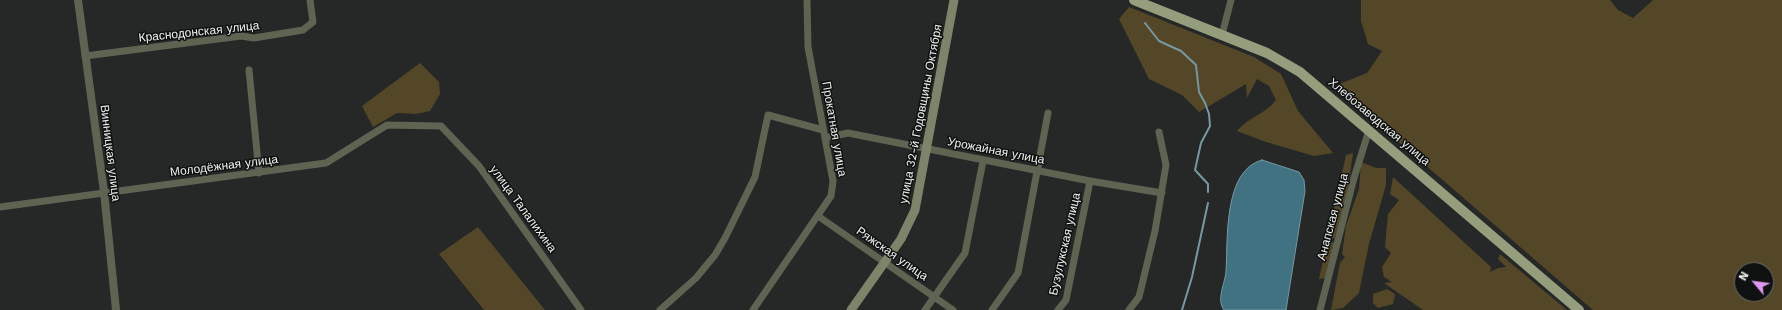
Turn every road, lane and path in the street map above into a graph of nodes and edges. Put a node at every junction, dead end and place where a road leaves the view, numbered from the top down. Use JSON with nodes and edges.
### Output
{"nodes":[{"id":1,"x":78,"y":0,"type":"edge"},
{"id":2,"x":310,"y":0,"type":"edge"},
{"id":3,"x":807,"y":0,"type":"edge"},
{"id":4,"x":954,"y":0,"type":"edge"},
{"id":5,"x":1134,"y":0,"type":"edge"},
{"id":6,"x":1231,"y":0,"type":"edge"},
{"id":7,"x":1222,"y":34,"type":"junction"},
{"id":8,"x":85,"y":56,"type":"junction"},
{"id":9,"x":249,"y":70,"type":"dead end"},
{"id":10,"x":1048,"y":113,"type":"dead end"},
{"id":11,"x":441,"y":126,"type":"joint"},
{"id":12,"x":823,"y":130,"type":"junction"},
{"id":13,"x":1369,"y":130,"type":"junction"},
{"id":14,"x":1159,"y":132,"type":"dead end"},
{"id":15,"x":825,"y":138,"type":"junction"},
{"id":16,"x":926,"y":148,"type":"junction"},
{"id":17,"x":983,"y":161,"type":"junction"},
{"id":18,"x":1037,"y":170,"type":"junction"},
{"id":19,"x":260,"y":174,"type":"junction"},
{"id":20,"x":1090,"y":181,"type":"junction"},
{"id":21,"x":104,"y":192,"type":"junction"},
{"id":22,"x":1162,"y":193,"type":"junction"},
{"id":23,"x":0,"y":207,"type":"edge"},
{"id":24,"x":818,"y":216,"type":"junction"},
{"id":25,"x":885,"y":262,"type":"junction"},
{"id":26,"x":934,"y":298,"type":"junction"},
{"id":27,"x":116,"y":310,"type":"edge"},
{"id":28,"x":582,"y":310,"type":"edge"},
{"id":29,"x":660,"y":310,"type":"edge"},
{"id":30,"x":753,"y":310,"type":"edge"},
{"id":31,"x":851,"y":310,"type":"edge"},
{"id":32,"x":925,"y":310,"type":"edge"},
{"id":33,"x":953,"y":310,"type":"edge"},
{"id":34,"x":992,"y":310,"type":"edge"},
{"id":35,"x":1058,"y":310,"type":"edge"},
{"id":36,"x":1129,"y":310,"type":"edge"},
{"id":37,"x":1320,"y":310,"type":"edge"},
{"id":38,"x":1579,"y":310,"type":"edge"}],
"edges":[{"from":1,"to":8,"type":"street","name":"Винницкая улица"},
{"from":2,"to":8,"type":"street","name":"Краснодонская улица"},
{"from":3,"to":12,"type":"street","name":"Прокатная улица"},
{"from":4,"to":16,"type":"main road","name":"улица 32-й Годовщины Октября"},
{"from":5,"to":7,"type":"main road","name":"Хлебозаводская улица"},
{"from":6,"to":7,"type":"street"},
{"from":7,"to":13,"type":"main road","name":"Хлебозаводская улица"},
{"from":8,"to":21,"type":"street","name":"Винницкая улица"},
{"from":9,"to":19,"type":"street"},
{"from":10,"to":18,"type":"street"},
{"from":11,"to":19,"type":"street","name":"Молодёжная улица"},
{"from":11,"to":28,"type":"street","name":"улица Талалихина"},
{"from":12,"to":15,"type":"street","name":"Прокатная улица"},
{"from":12,"to":29,"type":"street"},
{"from":13,"to":37,"type":"street","name":"Анапская улица"},
{"from":13,"to":38,"type":"main road","name":"Хлебозаводская улица"},
{"from":14,"to":22,"type":"street"},
{"from":15,"to":16,"type":"street","name":"Урожайная улица"},
{"from":15,"to":24,"type":"street","name":"Прокатная улица"},
{"from":16,"to":17,"type":"street","name":"Урожайная улица"},
{"from":16,"to":25,"type":"main road","name":"улица 32-й Годовщины Октября"},
{"from":17,"to":18,"type":"street","name":"Урожайная улица"},
{"from":17,"to":26,"type":"street"},
{"from":18,"to":20,"type":"street","name":"Урожайная улица"},
{"from":18,"to":34,"type":"street"},
{"from":19,"to":21,"type":"street","name":"Молодёжная улица"},
{"from":20,"to":22,"type":"street","name":"Урожайная улица"},
{"from":20,"to":35,"type":"street","name":"Бузулукская улица"},
{"from":21,"to":23,"type":"street","name":"Молодёжная улица"},
{"from":21,"to":27,"type":"street","name":"Винницкая улица"},
{"from":22,"to":36,"type":"street"},
{"from":24,"to":25,"type":"street","name":"Ряжская улица"},
{"from":24,"to":30,"type":"street","name":"Прокатная улица"},
{"from":25,"to":26,"type":"street","name":"Ряжская улица"},
{"from":25,"to":31,"type":"main road","name":"улица 32-й Годовщины Октября"},
{"from":26,"to":32,"type":"street"},
{"from":26,"to":33,"type":"street","name":"Ряжская улица"}]}
